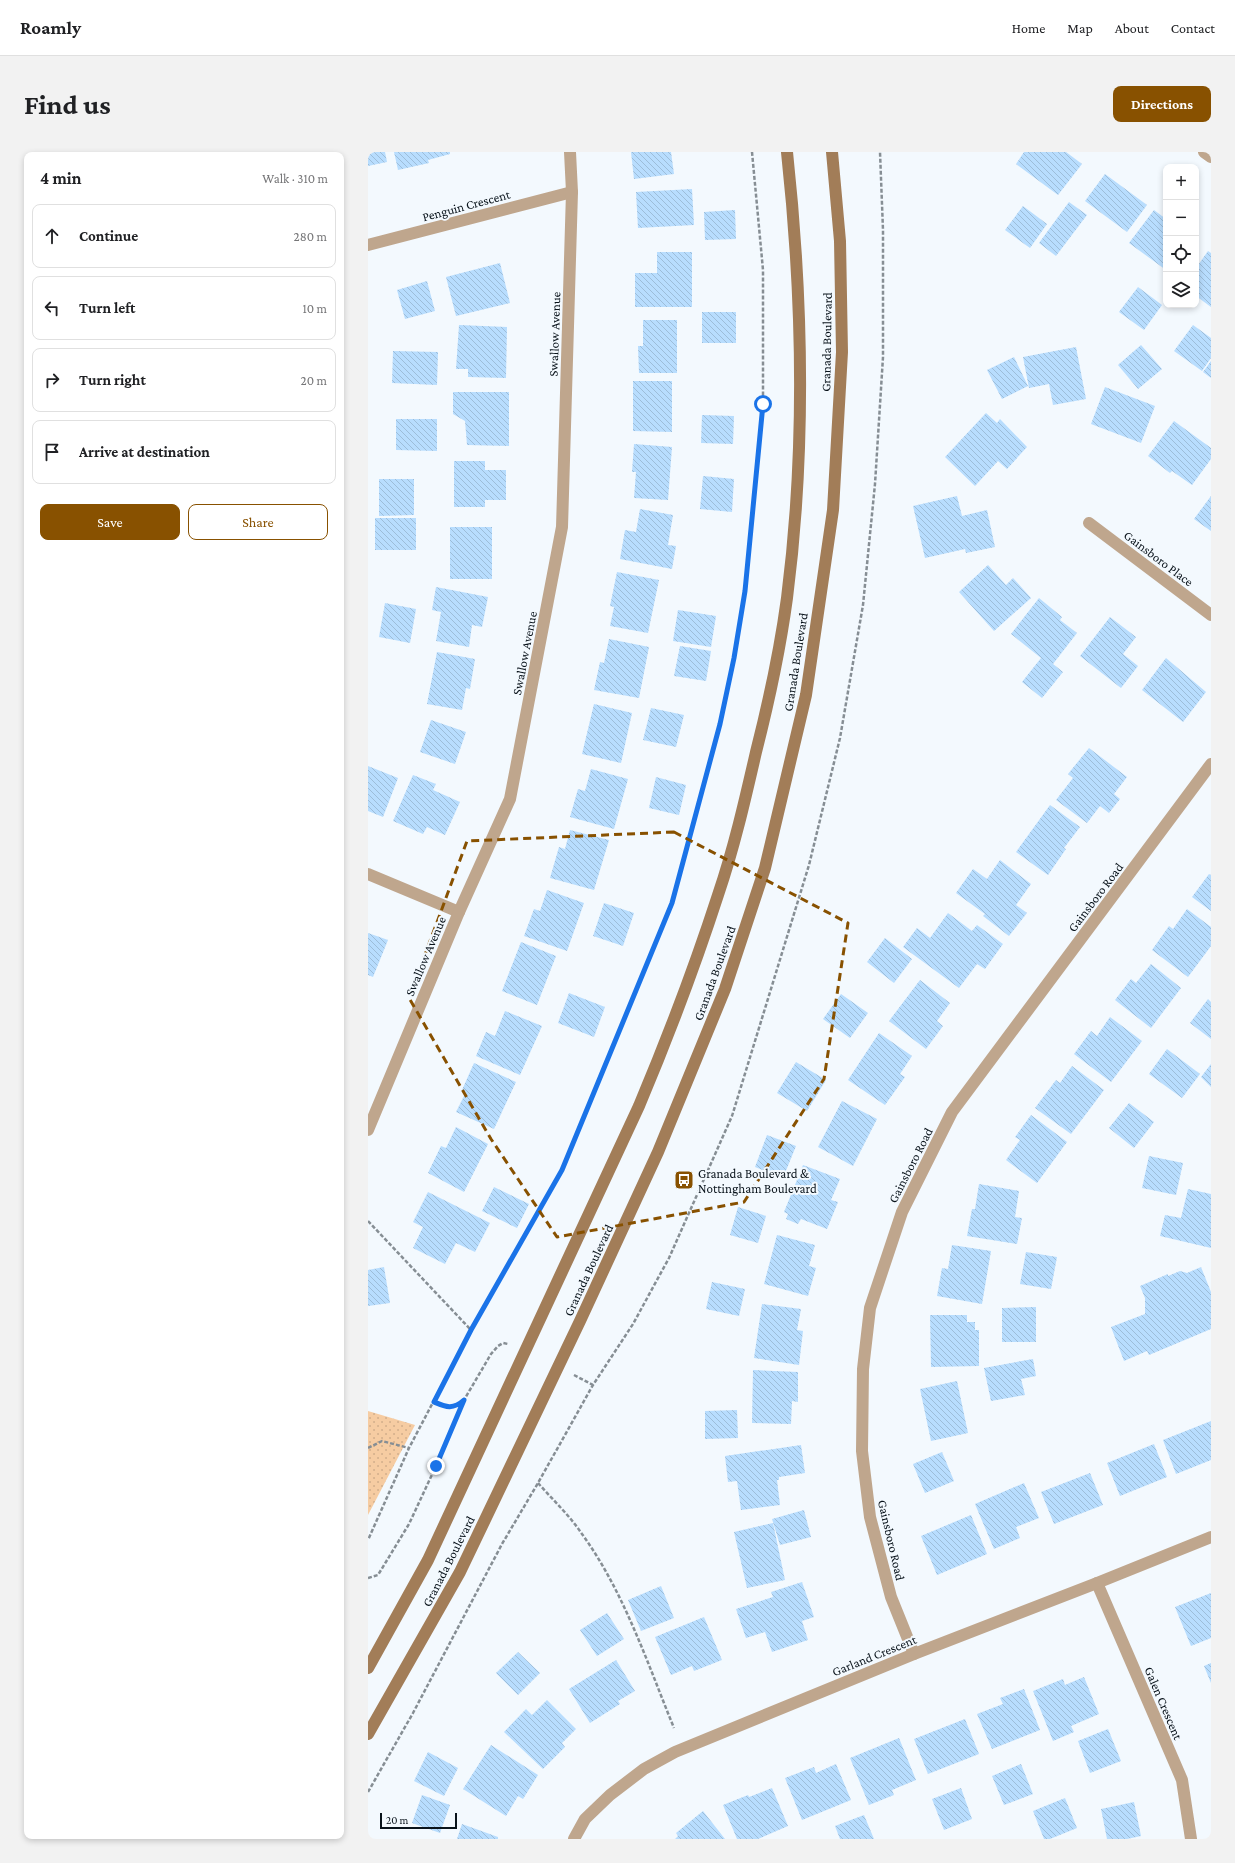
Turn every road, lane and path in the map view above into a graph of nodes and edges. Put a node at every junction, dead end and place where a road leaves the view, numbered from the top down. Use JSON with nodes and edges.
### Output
{"nodes":[{"id":1,"x":570,"y":152,"type":"edge"},
{"id":2,"x":752,"y":152,"type":"edge"},
{"id":3,"x":788,"y":152,"type":"edge"},
{"id":4,"x":832,"y":152,"type":"edge"},
{"id":5,"x":1204,"y":152,"type":"edge"},
{"id":6,"x":1211,"y":157,"type":"edge"},
{"id":7,"x":572,"y":192,"type":"junction"},
{"id":8,"x":368,"y":245,"type":"edge"},
{"id":9,"x":1089,"y":523,"type":"dead end"},
{"id":10,"x":1211,"y":615,"type":"edge"},
{"id":11,"x":1211,"y":764,"type":"edge"},
{"id":12,"x":368,"y":874,"type":"edge"},
{"id":13,"x":459,"y":912,"type":"junction"},
{"id":14,"x":368,"y":1130,"type":"edge"},
{"id":15,"x":368,"y":1221,"type":"edge"},
{"id":16,"x":471,"y":1330,"type":"junction"},
{"id":17,"x":434,"y":1402,"type":"junction"},
{"id":18,"x":368,"y":1448,"type":"edge"},
{"id":19,"x":410,"y":1448,"type":"junction"},
{"id":20,"x":538,"y":1483,"type":"dead end"},
{"id":21,"x":1211,"y":1537,"type":"edge"},
{"id":22,"x":368,"y":1540,"type":"edge"},
{"id":23,"x":368,"y":1578,"type":"edge"},
{"id":24,"x":1097,"y":1583,"type":"junction"},
{"id":25,"x":914,"y":1654,"type":"junction"},
{"id":26,"x":368,"y":1668,"type":"edge"},
{"id":27,"x":674,"y":1728,"type":"dead end"},
{"id":28,"x":368,"y":1734,"type":"edge"},
{"id":29,"x":574,"y":1839,"type":"edge"},
{"id":30,"x":1191,"y":1839,"type":"edge"}],
"edges":[{"from":1,"to":7,"type":"street","name":"Swallow Avenue"},
{"from":2,"to":16,"type":"path"},
{"from":3,"to":26,"type":"main road","name":"Granada Boulevard"},
{"from":4,"to":28,"type":"main road","name":"Granada Boulevard"},
{"from":5,"to":6,"type":"street"},
{"from":7,"to":8,"type":"street","name":"Penguin Crescent"},
{"from":7,"to":13,"type":"street","name":"Swallow Avenue"},
{"from":9,"to":10,"type":"street","name":"Gainsboro Place"},
{"from":11,"to":25,"type":"street","name":"Gainsboro Road"},
{"from":12,"to":13,"type":"street"},
{"from":13,"to":14,"type":"street","name":"Swallow Avenue"},
{"from":15,"to":16,"type":"path"},
{"from":16,"to":17,"type":"path"},
{"from":17,"to":19,"type":"path"},
{"from":17,"to":23,"type":"path"},
{"from":18,"to":19,"type":"path"},
{"from":19,"to":22,"type":"path"},
{"from":20,"to":27,"type":"path"},
{"from":21,"to":24,"type":"street","name":"Garland Crescent"},
{"from":24,"to":25,"type":"street","name":"Garland Crescent"},
{"from":24,"to":30,"type":"street","name":"Galen Crescent"},
{"from":25,"to":29,"type":"street","name":"Garland Crescent"}]}
